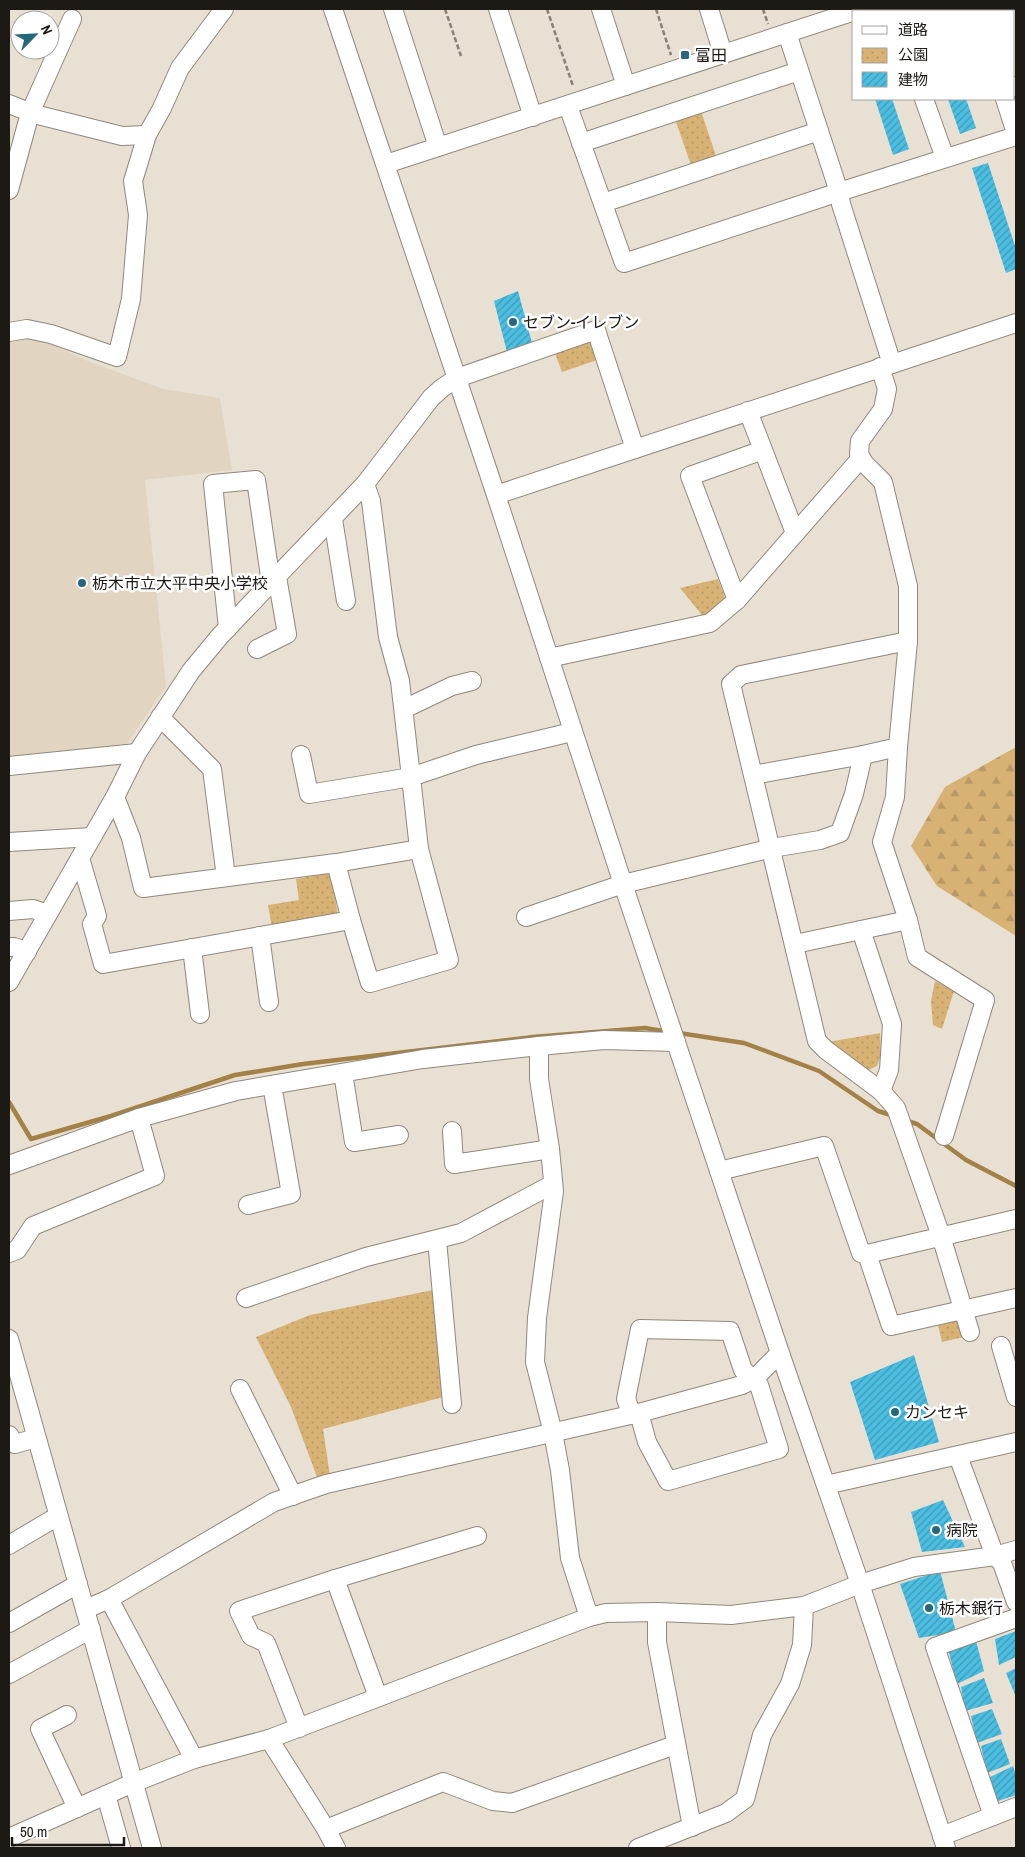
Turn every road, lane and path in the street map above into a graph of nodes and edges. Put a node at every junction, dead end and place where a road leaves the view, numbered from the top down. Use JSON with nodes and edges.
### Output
{"nodes":[{"id":1,"x":224,"y":9,"type":"edge"},
{"id":2,"x":333,"y":9,"type":"edge"},
{"id":3,"x":393,"y":9,"type":"edge"},
{"id":4,"x":445,"y":9,"type":"edge"},
{"id":5,"x":498,"y":9,"type":"edge"},
{"id":6,"x":547,"y":9,"type":"edge"},
{"id":7,"x":601,"y":9,"type":"edge"},
{"id":8,"x":656,"y":9,"type":"edge"},
{"id":9,"x":709,"y":9,"type":"edge"},
{"id":10,"x":852,"y":10,"type":"edge"},
{"id":11,"x":822,"y":15,"type":"edge"},
{"id":12,"x":72,"y":19,"type":"dead end"},
{"id":13,"x":787,"y":33,"type":"junction"},
{"id":14,"x":724,"y":54,"type":"junction"},
{"id":15,"x":461,"y":56,"type":"dead end"},
{"id":16,"x":676,"y":70,"type":"junction"},
{"id":17,"x":800,"y":71,"type":"junction"},
{"id":18,"x":626,"y":86,"type":"junction"},
{"id":19,"x":924,"y":100,"type":"edge"},
{"id":20,"x":1005,"y":100,"type":"edge"},
{"id":21,"x":9,"y":104,"type":"edge"},
{"id":22,"x":573,"y":104,"type":"junction"},
{"id":23,"x":30,"y":112,"type":"junction"},
{"id":24,"x":533,"y":117,"type":"junction"},
{"id":25,"x":819,"y":131,"type":"junction"},
{"id":26,"x":147,"y":134,"type":"junction"},
{"id":27,"x":1016,"y":135,"type":"edge"},
{"id":28,"x":581,"y":143,"type":"junction"},
{"id":29,"x":438,"y":147,"type":"junction"},
{"id":30,"x":945,"y":158,"type":"junction"},
{"id":31,"x":386,"y":164,"type":"junction"},
{"id":32,"x":9,"y":190,"type":"edge"},
{"id":33,"x":839,"y":192,"type":"junction"},
{"id":34,"x":603,"y":202,"type":"junction"},
{"id":35,"x":1016,"y":322,"type":"edge"},
{"id":36,"x":9,"y":332,"type":"edge"},
{"id":37,"x":886,"y":366,"type":"junction"},
{"id":38,"x":457,"y":378,"type":"junction"},
{"id":39,"x":748,"y":411,"type":"junction"},
{"id":40,"x":635,"y":448,"type":"junction"},
{"id":41,"x":763,"y":450,"type":"junction"},
{"id":42,"x":861,"y":458,"type":"junction"},
{"id":43,"x":365,"y":484,"type":"junction"},
{"id":44,"x":496,"y":495,"type":"junction"},
{"id":45,"x":333,"y":518,"type":"junction"},
{"id":46,"x":795,"y":533,"type":"junction"},
{"id":47,"x":274,"y":580,"type":"junction"},
{"id":48,"x":346,"y":600,"type":"dead end"},
{"id":49,"x":737,"y":600,"type":"junction"},
{"id":50,"x":228,"y":628,"type":"junction"},
{"id":51,"x":908,"y":641,"type":"junction"},
{"id":52,"x":257,"y":649,"type":"dead end"},
{"id":53,"x":548,"y":658,"type":"junction"},
{"id":54,"x":472,"y":681,"type":"dead end"},
{"id":55,"x":404,"y":709,"type":"junction"},
{"id":56,"x":160,"y":717,"type":"junction"},
{"id":57,"x":572,"y":732,"type":"junction"},
{"id":58,"x":898,"y":748,"type":"junction"},
{"id":59,"x":137,"y":753,"type":"junction"},
{"id":60,"x":301,"y":755,"type":"dead end"},
{"id":61,"x":863,"y":755,"type":"junction"},
{"id":62,"x":9,"y":766,"type":"edge"},
{"id":63,"x":753,"y":774,"type":"junction"},
{"id":64,"x":411,"y":777,"type":"junction"},
{"id":65,"x":115,"y":797,"type":"junction"},
{"id":66,"x":92,"y":837,"type":"junction"},
{"id":67,"x":9,"y":842,"type":"edge"},
{"id":68,"x":772,"y":848,"type":"junction"},
{"id":69,"x":419,"y":849,"type":"junction"},
{"id":70,"x":80,"y":858,"type":"junction"},
{"id":71,"x":336,"y":863,"type":"junction"},
{"id":72,"x":226,"y":877,"type":"junction"},
{"id":73,"x":623,"y":884,"type":"junction"},
{"id":74,"x":9,"y":911,"type":"edge"},
{"id":75,"x":48,"y":914,"type":"junction"},
{"id":76,"x":526,"y":916,"type":"dead end"},
{"id":77,"x":351,"y":920,"type":"junction"},
{"id":78,"x":908,"y":920,"type":"junction"},
{"id":79,"x":862,"y":930,"type":"junction"},
{"id":80,"x":260,"y":936,"type":"junction"},
{"id":81,"x":795,"y":944,"type":"junction"},
{"id":82,"x":9,"y":947,"type":"edge"},
{"id":83,"x":192,"y":948,"type":"junction"},
{"id":84,"x":27,"y":952,"type":"junction"},
{"id":85,"x":9,"y":982,"type":"edge"},
{"id":86,"x":269,"y":1002,"type":"dead end"},
{"id":87,"x":200,"y":1014,"type":"dead end"},
{"id":88,"x":676,"y":1042,"type":"junction"},
{"id":89,"x":539,"y":1046,"type":"junction"},
{"id":90,"x":343,"y":1073,"type":"junction"},
{"id":91,"x":272,"y":1085,"type":"junction"},
{"id":92,"x":881,"y":1091,"type":"junction"},
{"id":93,"x":139,"y":1118,"type":"junction"},
{"id":94,"x":452,"y":1131,"type":"dead end"},
{"id":95,"x":399,"y":1135,"type":"dead end"},
{"id":96,"x":944,"y":1136,"type":"dead end"},
{"id":97,"x":550,"y":1149,"type":"junction"},
{"id":98,"x":9,"y":1165,"type":"edge"},
{"id":99,"x":719,"y":1171,"type":"junction"},
{"id":100,"x":553,"y":1184,"type":"junction"},
{"id":101,"x":248,"y":1204,"type":"dead end"},
{"id":102,"x":1016,"y":1219,"type":"edge"},
{"id":103,"x":941,"y":1236,"type":"junction"},
{"id":104,"x":436,"y":1240,"type":"junction"},
{"id":105,"x":9,"y":1253,"type":"edge"},
{"id":106,"x":866,"y":1254,"type":"junction"},
{"id":107,"x":246,"y":1298,"type":"dead end"},
{"id":108,"x":1016,"y":1298,"type":"edge"},
{"id":109,"x":964,"y":1311,"type":"junction"},
{"id":110,"x":970,"y":1332,"type":"dead end"},
{"id":111,"x":9,"y":1339,"type":"edge"},
{"id":112,"x":1000,"y":1346,"type":"dead end"},
{"id":113,"x":780,"y":1353,"type":"junction"},
{"id":114,"x":754,"y":1379,"type":"junction"},
{"id":115,"x":240,"y":1389,"type":"dead end"},
{"id":116,"x":1016,"y":1397,"type":"edge"},
{"id":117,"x":452,"y":1404,"type":"dead end"},
{"id":118,"x":636,"y":1414,"type":"junction"},
{"id":119,"x":553,"y":1434,"type":"junction"},
{"id":120,"x":9,"y":1435,"type":"edge"},
{"id":121,"x":36,"y":1438,"type":"junction"},
{"id":122,"x":1016,"y":1442,"type":"edge"},
{"id":123,"x":958,"y":1456,"type":"junction"},
{"id":124,"x":826,"y":1485,"type":"junction"},
{"id":125,"x":293,"y":1496,"type":"junction"},
{"id":126,"x":58,"y":1516,"type":"junction"},
{"id":127,"x":477,"y":1536,"type":"dead end"},
{"id":128,"x":9,"y":1546,"type":"edge"},
{"id":129,"x":1016,"y":1550,"type":"edge"},
{"id":130,"x":995,"y":1556,"type":"junction"},
{"id":131,"x":335,"y":1579,"type":"junction"},
{"id":132,"x":78,"y":1584,"type":"junction"},
{"id":133,"x":860,"y":1584,"type":"junction"},
{"id":134,"x":109,"y":1599,"type":"junction"},
{"id":135,"x":1016,"y":1602,"type":"edge"},
{"id":136,"x":804,"y":1606,"type":"junction"},
{"id":137,"x":86,"y":1609,"type":"junction"},
{"id":138,"x":657,"y":1612,"type":"junction"},
{"id":139,"x":589,"y":1617,"type":"junction"},
{"id":140,"x":1016,"y":1618,"type":"edge"},
{"id":141,"x":9,"y":1623,"type":"edge"},
{"id":142,"x":91,"y":1629,"type":"junction"},
{"id":143,"x":9,"y":1674,"type":"edge"},
{"id":144,"x":378,"y":1698,"type":"junction"},
{"id":145,"x":67,"y":1716,"type":"dead end"},
{"id":146,"x":300,"y":1728,"type":"junction"},
{"id":147,"x":269,"y":1739,"type":"junction"},
{"id":148,"x":675,"y":1745,"type":"junction"},
{"id":149,"x":194,"y":1759,"type":"junction"},
{"id":150,"x":133,"y":1783,"type":"junction"},
{"id":151,"x":106,"y":1795,"type":"junction"},
{"id":152,"x":1016,"y":1807,"type":"edge"},
{"id":153,"x":77,"y":1808,"type":"junction"},
{"id":154,"x":993,"y":1816,"type":"junction"},
{"id":155,"x":692,"y":1827,"type":"junction"},
{"id":156,"x":326,"y":1830,"type":"junction"},
{"id":157,"x":9,"y":1838,"type":"edge"},
{"id":158,"x":944,"y":1842,"type":"edge"},
{"id":159,"x":121,"y":1848,"type":"edge"},
{"id":160,"x":152,"y":1848,"type":"edge"},
{"id":161,"x":336,"y":1848,"type":"edge"},
{"id":162,"x":638,"y":1848,"type":"edge"}],
"edges":[{"from":1,"to":26,"type":"street"},
{"from":2,"to":31,"type":"street"},
{"from":3,"to":29,"type":"street"},
{"from":4,"to":15,"type":"path"},
{"from":5,"to":24,"type":"street"},
{"from":6,"to":22,"type":"path"},
{"from":7,"to":18,"type":"street"},
{"from":8,"to":16,"type":"path"},
{"from":9,"to":14,"type":"street"},
{"from":10,"to":11,"type":"street"},
{"from":11,"to":13,"type":"street"},
{"from":12,"to":23,"type":"street"},
{"from":13,"to":14,"type":"street"},
{"from":13,"to":17,"type":"street"},
{"from":14,"to":16,"type":"street"},
{"from":16,"to":18,"type":"street"},
{"from":17,"to":25,"type":"street"},
{"from":17,"to":28,"type":"street"},
{"from":18,"to":22,"type":"street"},
{"from":19,"to":30,"type":"street"},
{"from":20,"to":27,"type":"street"},
{"from":21,"to":23,"type":"street"},
{"from":22,"to":24,"type":"street"},
{"from":22,"to":28,"type":"street"},
{"from":23,"to":26,"type":"street"},
{"from":23,"to":32,"type":"street"},
{"from":24,"to":29,"type":"street"},
{"from":25,"to":33,"type":"street"},
{"from":25,"to":34,"type":"street"},
{"from":26,"to":36,"type":"street"},
{"from":27,"to":30,"type":"street"},
{"from":28,"to":34,"type":"street"},
{"from":29,"to":31,"type":"street"},
{"from":30,"to":33,"type":"street"},
{"from":31,"to":38,"type":"street"},
{"from":33,"to":34,"type":"street"},
{"from":33,"to":37,"type":"street"},
{"from":35,"to":37,"type":"street"},
{"from":37,"to":39,"type":"street"},
{"from":37,"to":42,"type":"street"},
{"from":38,"to":40,"type":"street"},
{"from":38,"to":43,"type":"street"},
{"from":38,"to":44,"type":"street"},
{"from":39,"to":40,"type":"street"},
{"from":39,"to":41,"type":"street"},
{"from":40,"to":44,"type":"street"},
{"from":41,"to":46,"type":"street"},
{"from":41,"to":49,"type":"street"},
{"from":42,"to":46,"type":"street"},
{"from":42,"to":51,"type":"street"},
{"from":43,"to":45,"type":"street"},
{"from":43,"to":55,"type":"street"},
{"from":44,"to":53,"type":"street"},
{"from":45,"to":47,"type":"street"},
{"from":45,"to":48,"type":"street"},
{"from":46,"to":49,"type":"street"},
{"from":47,"to":50,"type":"street"},
{"from":47,"to":50,"type":"street"},
{"from":47,"to":52,"type":"street"},
{"from":49,"to":53,"type":"street"},
{"from":50,"to":56,"type":"street"},
{"from":51,"to":58,"type":"street"},
{"from":51,"to":63,"type":"street"},
{"from":53,"to":57,"type":"street"},
{"from":54,"to":55,"type":"street"},
{"from":55,"to":64,"type":"street"},
{"from":56,"to":59,"type":"street"},
{"from":56,"to":72,"type":"street"},
{"from":57,"to":64,"type":"street"},
{"from":57,"to":73,"type":"street"},
{"from":58,"to":61,"type":"street"},
{"from":58,"to":78,"type":"street"},
{"from":59,"to":62,"type":"street"},
{"from":59,"to":65,"type":"street"},
{"from":60,"to":64,"type":"street"},
{"from":61,"to":63,"type":"street"},
{"from":61,"to":68,"type":"street"},
{"from":63,"to":68,"type":"street"},
{"from":64,"to":69,"type":"street"},
{"from":65,"to":66,"type":"street"},
{"from":65,"to":72,"type":"street"},
{"from":66,"to":67,"type":"street"},
{"from":66,"to":70,"type":"street"},
{"from":68,"to":73,"type":"street"},
{"from":68,"to":81,"type":"street"},
{"from":69,"to":71,"type":"street"},
{"from":69,"to":77,"type":"street"},
{"from":70,"to":75,"type":"street"},
{"from":70,"to":83,"type":"street"},
{"from":71,"to":72,"type":"street"},
{"from":71,"to":77,"type":"street"},
{"from":73,"to":76,"type":"street"},
{"from":73,"to":88,"type":"street"},
{"from":74,"to":75,"type":"street"},
{"from":75,"to":84,"type":"street"},
{"from":77,"to":80,"type":"street"},
{"from":78,"to":79,"type":"street"},
{"from":78,"to":96,"type":"street"},
{"from":79,"to":81,"type":"street"},
{"from":79,"to":92,"type":"street"},
{"from":80,"to":83,"type":"street"},
{"from":80,"to":86,"type":"street"},
{"from":81,"to":92,"type":"street"},
{"from":82,"to":84,"type":"street"},
{"from":83,"to":87,"type":"street"},
{"from":84,"to":85,"type":"street"},
{"from":88,"to":89,"type":"street"},
{"from":88,"to":99,"type":"street"},
{"from":89,"to":90,"type":"street"},
{"from":89,"to":97,"type":"street"},
{"from":90,"to":91,"type":"street"},
{"from":90,"to":95,"type":"street"},
{"from":91,"to":93,"type":"street"},
{"from":91,"to":101,"type":"street"},
{"from":92,"to":103,"type":"street"},
{"from":93,"to":98,"type":"street"},
{"from":93,"to":105,"type":"street"},
{"from":94,"to":97,"type":"street"},
{"from":97,"to":100,"type":"street"},
{"from":99,"to":106,"type":"street"},
{"from":99,"to":113,"type":"street"},
{"from":100,"to":104,"type":"street"},
{"from":100,"to":119,"type":"street"},
{"from":102,"to":103,"type":"street"},
{"from":103,"to":106,"type":"street"},
{"from":103,"to":109,"type":"street"},
{"from":104,"to":107,"type":"street"},
{"from":104,"to":117,"type":"street"},
{"from":106,"to":109,"type":"street"},
{"from":108,"to":109,"type":"street"},
{"from":109,"to":110,"type":"street"},
{"from":111,"to":121,"type":"street"},
{"from":112,"to":116,"type":"street"},
{"from":113,"to":114,"type":"street"},
{"from":113,"to":124,"type":"street"},
{"from":114,"to":118,"type":"street"},
{"from":114,"to":118,"type":"street"},
{"from":114,"to":118,"type":"street"},
{"from":115,"to":125,"type":"street"},
{"from":118,"to":119,"type":"street"},
{"from":119,"to":125,"type":"street"},
{"from":119,"to":139,"type":"street"},
{"from":120,"to":121,"type":"street"},
{"from":121,"to":126,"type":"street"},
{"from":122,"to":123,"type":"street"},
{"from":123,"to":124,"type":"street"},
{"from":123,"to":130,"type":"street"},
{"from":124,"to":133,"type":"street"},
{"from":125,"to":134,"type":"street"},
{"from":126,"to":128,"type":"street"},
{"from":126,"to":132,"type":"street"},
{"from":127,"to":131,"type":"street"},
{"from":129,"to":130,"type":"street"},
{"from":130,"to":133,"type":"street"},
{"from":130,"to":135,"type":"street"},
{"from":131,"to":144,"type":"street"},
{"from":131,"to":146,"type":"street"},
{"from":132,"to":137,"type":"street"},
{"from":132,"to":141,"type":"street"},
{"from":133,"to":136,"type":"street"},
{"from":133,"to":158,"type":"street"},
{"from":134,"to":137,"type":"street"},
{"from":134,"to":149,"type":"street"},
{"from":136,"to":138,"type":"street"},
{"from":136,"to":155,"type":"street"},
{"from":137,"to":142,"type":"street"},
{"from":138,"to":139,"type":"street"},
{"from":138,"to":148,"type":"street"},
{"from":139,"to":144,"type":"street"},
{"from":140,"to":154,"type":"street"},
{"from":142,"to":143,"type":"street"},
{"from":142,"to":150,"type":"street"},
{"from":144,"to":146,"type":"street"},
{"from":145,"to":153,"type":"street"},
{"from":146,"to":147,"type":"street"},
{"from":147,"to":149,"type":"street"},
{"from":147,"to":156,"type":"street"},
{"from":148,"to":155,"type":"street"},
{"from":148,"to":156,"type":"street"},
{"from":149,"to":150,"type":"street"},
{"from":150,"to":151,"type":"street"},
{"from":150,"to":160,"type":"street"},
{"from":151,"to":153,"type":"street"},
{"from":151,"to":159,"type":"street"},
{"from":152,"to":154,"type":"street"},
{"from":153,"to":157,"type":"street"},
{"from":154,"to":158,"type":"street"},
{"from":155,"to":162,"type":"street"},
{"from":156,"to":161,"type":"street"}]}
